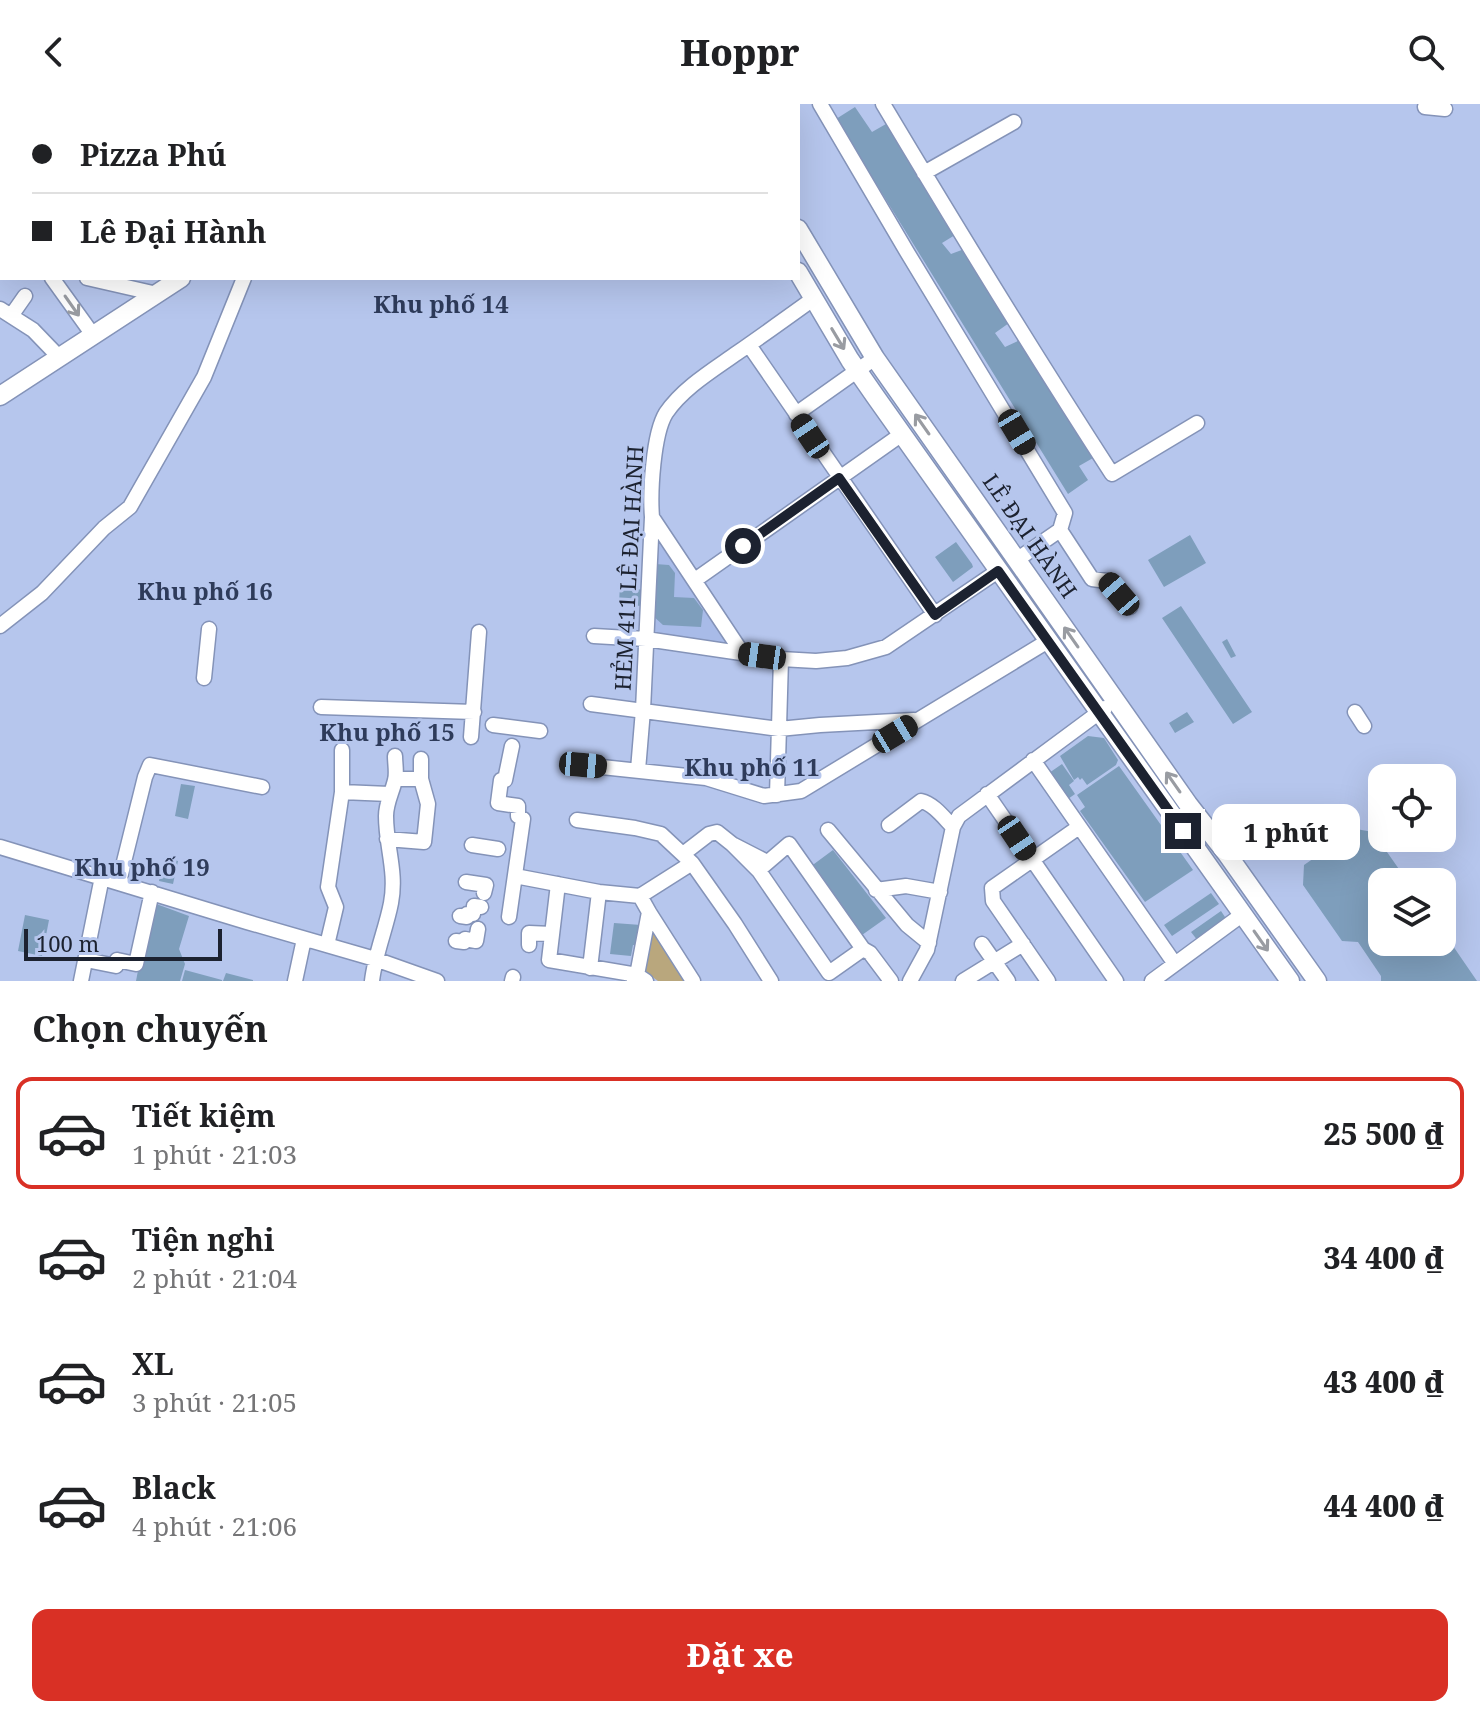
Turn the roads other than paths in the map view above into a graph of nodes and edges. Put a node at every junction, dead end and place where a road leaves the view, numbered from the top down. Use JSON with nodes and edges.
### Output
{"nodes":[{"id":1,"x":820,"y":104,"type":"edge"},
{"id":2,"x":883,"y":104,"type":"edge"},
{"id":3,"x":1425,"y":107,"type":"dead end"},
{"id":4,"x":1445,"y":109,"type":"dead end"},
{"id":5,"x":1014,"y":122,"type":"dead end"},
{"id":6,"x":924,"y":173,"type":"junction"},
{"id":7,"x":800,"y":232,"type":"edge"},
{"id":8,"x":800,"y":276,"type":"edge"},
{"id":9,"x":53,"y":280,"type":"edge"},
{"id":10,"x":96,"y":280,"type":"edge"},
{"id":11,"x":178,"y":280,"type":"edge"},
{"id":12,"x":243,"y":280,"type":"edge"},
{"id":13,"x":157,"y":294,"type":"junction"},
{"id":14,"x":25,"y":296,"type":"dead end"},
{"id":15,"x":813,"y":299,"type":"junction"},
{"id":16,"x":5,"y":312,"type":"edge"},
{"id":17,"x":93,"y":335,"type":"junction"},
{"id":18,"x":749,"y":345,"type":"junction"},
{"id":19,"x":59,"y":357,"type":"junction"},
{"id":20,"x":875,"y":358,"type":"junction"},
{"id":21,"x":857,"y":370,"type":"junction"},
{"id":22,"x":0,"y":396,"type":"edge"},
{"id":23,"x":796,"y":414,"type":"junction"},
{"id":24,"x":1197,"y":423,"type":"dead end"},
{"id":25,"x":902,"y":434,"type":"junction"},
{"id":26,"x":839,"y":478,"type":"junction"},
{"id":27,"x":652,"y":517,"type":"junction"},
{"id":28,"x":1060,"y":530,"type":"junction"},
{"id":29,"x":1018,"y":559,"type":"junction"},
{"id":30,"x":998,"y":571,"type":"junction"},
{"id":31,"x":695,"y":580,"type":"junction"},
{"id":32,"x":1130,"y":607,"type":"dead end"},
{"id":33,"x":935,"y":615,"type":"junction"},
{"id":34,"x":0,"y":626,"type":"edge"},
{"id":35,"x":209,"y":629,"type":"dead end"},
{"id":36,"x":479,"y":632,"type":"dead end"},
{"id":37,"x":594,"y":636,"type":"dead end"},
{"id":38,"x":646,"y":639,"type":"junction"},
{"id":39,"x":1048,"y":641,"type":"junction"},
{"id":40,"x":743,"y":654,"type":"junction"},
{"id":41,"x":781,"y":659,"type":"junction"},
{"id":42,"x":204,"y":678,"type":"dead end"},
{"id":43,"x":1115,"y":701,"type":"junction"},
{"id":44,"x":591,"y":704,"type":"dead end"},
{"id":45,"x":321,"y":707,"type":"dead end"},
{"id":46,"x":643,"y":710,"type":"junction"},
{"id":47,"x":474,"y":712,"type":"junction"},
{"id":48,"x":1355,"y":712,"type":"dead end"},
{"id":49,"x":1099,"y":713,"type":"junction"},
{"id":50,"x":919,"y":720,"type":"junction"},
{"id":51,"x":493,"y":725,"type":"dead end"},
{"id":52,"x":1364,"y":726,"type":"dead end"},
{"id":53,"x":779,"y":729,"type":"junction"},
{"id":54,"x":540,"y":731,"type":"dead end"},
{"id":55,"x":471,"y":737,"type":"dead end"},
{"id":56,"x":512,"y":746,"type":"dead end"},
{"id":57,"x":342,"y":750,"type":"dead end"},
{"id":58,"x":395,"y":756,"type":"dead end"},
{"id":59,"x":421,"y":759,"type":"dead end"},
{"id":60,"x":1033,"y":760,"type":"junction"},
{"id":61,"x":583,"y":765,"type":"dead end"},
{"id":62,"x":638,"y":770,"type":"junction"},
{"id":63,"x":484,"y":777,"type":"dead end"},
{"id":64,"x":396,"y":779,"type":"junction"},
{"id":65,"x":421,"y":779,"type":"junction"},
{"id":66,"x":501,"y":780,"type":"junction"},
{"id":67,"x":262,"y":787,"type":"dead end"},
{"id":68,"x":342,"y":792,"type":"junction"},
{"id":69,"x":389,"y":794,"type":"junction"},
{"id":70,"x":987,"y":794,"type":"junction"},
{"id":71,"x":777,"y":795,"type":"junction"},
{"id":72,"x":577,"y":820,"type":"dead end"},
{"id":73,"x":889,"y":825,"type":"dead end"},
{"id":74,"x":953,"y":827,"type":"junction"},
{"id":75,"x":1079,"y":827,"type":"junction"},
{"id":76,"x":828,"y":830,"type":"dead end"},
{"id":77,"x":387,"y":839,"type":"junction"},
{"id":78,"x":472,"y":845,"type":"dead end"},
{"id":79,"x":0,"y":847,"type":"edge"},
{"id":80,"x":498,"y":849,"type":"dead end"},
{"id":81,"x":688,"y":859,"type":"junction"},
{"id":82,"x":1032,"y":861,"type":"junction"},
{"id":83,"x":763,"y":866,"type":"junction"},
{"id":84,"x":515,"y":876,"type":"junction"},
{"id":85,"x":102,"y":877,"type":"junction"},
{"id":86,"x":119,"y":882,"type":"junction"},
{"id":87,"x":466,"y":882,"type":"dead end"},
{"id":88,"x":558,"y":884,"type":"junction"},
{"id":89,"x":876,"y":890,"type":"junction"},
{"id":90,"x":152,"y":892,"type":"junction"},
{"id":91,"x":599,"y":892,"type":"junction"},
{"id":92,"x":940,"y":892,"type":"junction"},
{"id":93,"x":640,"y":896,"type":"junction"},
{"id":94,"x":649,"y":912,"type":"junction"},
{"id":95,"x":1243,"y":914,"type":"junction"},
{"id":96,"x":460,"y":916,"type":"dead end"},
{"id":97,"x":509,"y":917,"type":"dead end"},
{"id":98,"x":478,"y":929,"type":"dead end"},
{"id":99,"x":552,"y":934,"type":"junction"},
{"id":100,"x":304,"y":939,"type":"junction"},
{"id":101,"x":456,"y":941,"type":"dead end"},
{"id":102,"x":929,"y":943,"type":"junction"},
{"id":103,"x":982,"y":944,"type":"dead end"},
{"id":104,"x":1023,"y":944,"type":"junction"},
{"id":105,"x":327,"y":945,"type":"junction"},
{"id":106,"x":529,"y":945,"type":"dead end"},
{"id":107,"x":863,"y":949,"type":"junction"},
{"id":108,"x":375,"y":959,"type":"junction"},
{"id":109,"x":86,"y":960,"type":"junction"},
{"id":110,"x":994,"y":961,"type":"junction"},
{"id":111,"x":1175,"y":964,"type":"junction"},
{"id":112,"x":590,"y":968,"type":"junction"},
{"id":113,"x":639,"y":979,"type":"edge"},
{"id":114,"x":914,"y":979,"type":"edge"},
{"id":115,"x":81,"y":981,"type":"edge"},
{"id":116,"x":295,"y":981,"type":"edge"},
{"id":117,"x":372,"y":981,"type":"edge"},
{"id":118,"x":437,"y":981,"type":"edge"},
{"id":119,"x":693,"y":981,"type":"edge"},
{"id":120,"x":771,"y":981,"type":"edge"},
{"id":121,"x":891,"y":981,"type":"edge"},
{"id":122,"x":963,"y":981,"type":"edge"},
{"id":123,"x":1008,"y":981,"type":"edge"},
{"id":124,"x":1048,"y":981,"type":"edge"},
{"id":125,"x":1116,"y":981,"type":"edge"},
{"id":126,"x":1152,"y":981,"type":"edge"},
{"id":127,"x":1290,"y":981,"type":"edge"},
{"id":128,"x":1317,"y":981,"type":"edge"}],
"edges":[{"from":1,"to":28,"type":"street"},
{"from":2,"to":6,"type":"street"},
{"from":3,"to":4,"type":"street"},
{"from":5,"to":6,"type":"street"},
{"from":6,"to":24,"type":"street"},
{"from":7,"to":20,"type":"main road","name":"LÊ ĐẠI HÀNH"},
{"from":8,"to":15,"type":"main road","name":"LÊ ĐẠI HÀNH"},
{"from":9,"to":17,"type":"street","one_way":true},
{"from":10,"to":13,"type":"street"},
{"from":11,"to":13,"type":"main road"},
{"from":12,"to":34,"type":"street"},
{"from":13,"to":17,"type":"main road"},
{"from":14,"to":16,"type":"street"},
{"from":15,"to":18,"type":"street","name":"HẺM 411 LÊ ĐẠI HÀNH"},
{"from":15,"to":21,"type":"main road","name":"LÊ ĐẠI HÀNH","one_way":true},
{"from":16,"to":19,"type":"street"},
{"from":17,"to":19,"type":"main road"},
{"from":18,"to":23,"type":"street"},
{"from":18,"to":27,"type":"street","name":"HẺM 411 LÊ ĐẠI HÀNH"},
{"from":19,"to":22,"type":"main road"},
{"from":20,"to":21,"type":"street"},
{"from":29,"to":20,"type":"main road","name":"LÊ ĐẠI HÀNH","one_way":true},
{"from":21,"to":23,"type":"street"},
{"from":21,"to":25,"type":"main road","name":"LÊ ĐẠI HÀNH"},
{"from":23,"to":26,"type":"street"},
{"from":25,"to":26,"type":"street"},
{"from":25,"to":30,"type":"main road","name":"LÊ ĐẠI HÀNH"},
{"from":26,"to":31,"type":"street"},
{"from":26,"to":33,"type":"street"},
{"from":27,"to":31,"type":"street"},
{"from":27,"to":38,"type":"street","name":"HẺM 411 LÊ ĐẠI HÀNH"},
{"from":28,"to":29,"type":"street"},
{"from":28,"to":32,"type":"street"},
{"from":29,"to":30,"type":"main road"},
{"from":43,"to":29,"type":"main road","name":"LÊ ĐẠI HÀNH","one_way":true},
{"from":30,"to":33,"type":"street"},
{"from":30,"to":39,"type":"main road","name":"LÊ ĐẠI HÀNH"},
{"from":31,"to":40,"type":"street"},
{"from":33,"to":41,"type":"street"},
{"from":35,"to":42,"type":"street"},
{"from":36,"to":47,"type":"street"},
{"from":37,"to":38,"type":"street"},
{"from":38,"to":40,"type":"street"},
{"from":38,"to":46,"type":"street","name":"HẺM 411 LÊ ĐẠI HÀNH"},
{"from":39,"to":49,"type":"main road","name":"LÊ ĐẠI HÀNH"},
{"from":39,"to":50,"type":"street"},
{"from":40,"to":41,"type":"street"},
{"from":41,"to":53,"type":"street"},
{"from":43,"to":49,"type":"street"},
{"from":128,"to":43,"type":"main road","name":"LÊ ĐẠI HÀNH","one_way":true},
{"from":44,"to":46,"type":"street"},
{"from":45,"to":47,"type":"street"},
{"from":46,"to":53,"type":"street"},
{"from":46,"to":62,"type":"street","name":"HẺM 411 LÊ ĐẠI HÀNH"},
{"from":47,"to":55,"type":"street"},
{"from":48,"to":52,"type":"street"},
{"from":49,"to":60,"type":"street"},
{"from":49,"to":95,"type":"main road","name":"LÊ ĐẠI HÀNH"},
{"from":50,"to":53,"type":"street"},
{"from":50,"to":71,"type":"street"},
{"from":51,"to":54,"type":"street"},
{"from":53,"to":71,"type":"street"},
{"from":56,"to":66,"type":"street"},
{"from":57,"to":68,"type":"street"},
{"from":58,"to":64,"type":"street"},
{"from":59,"to":65,"type":"street"},
{"from":60,"to":70,"type":"street"},
{"from":60,"to":75,"type":"street"},
{"from":61,"to":62,"type":"street"},
{"from":62,"to":71,"type":"street"},
{"from":63,"to":66,"type":"street"},
{"from":64,"to":65,"type":"street"},
{"from":64,"to":69,"type":"street"},
{"from":65,"to":77,"type":"street"},
{"from":66,"to":84,"type":"street"},
{"from":67,"to":86,"type":"street"},
{"from":68,"to":69,"type":"street"},
{"from":68,"to":105,"type":"street"},
{"from":69,"to":77,"type":"street"},
{"from":70,"to":74,"type":"street"},
{"from":70,"to":82,"type":"street"},
{"from":72,"to":81,"type":"street"},
{"from":73,"to":74,"type":"street"},
{"from":74,"to":92,"type":"street"},
{"from":75,"to":82,"type":"street"},
{"from":75,"to":111,"type":"street"},
{"from":76,"to":89,"type":"street"},
{"from":77,"to":108,"type":"street"},
{"from":78,"to":80,"type":"street"},
{"from":79,"to":85,"type":"street"},
{"from":81,"to":83,"type":"street"},
{"from":81,"to":93,"type":"street"},
{"from":81,"to":120,"type":"street"},
{"from":82,"to":104,"type":"street"},
{"from":82,"to":125,"type":"street"},
{"from":83,"to":107,"type":"street"},
{"from":83,"to":107,"type":"street"},
{"from":84,"to":88,"type":"street"},
{"from":84,"to":97,"type":"street"},
{"from":85,"to":86,"type":"street"},
{"from":85,"to":109,"type":"street"},
{"from":86,"to":90,"type":"street"},
{"from":87,"to":96,"type":"street"},
{"from":88,"to":91,"type":"street"},
{"from":88,"to":99,"type":"street"},
{"from":89,"to":92,"type":"street"},
{"from":89,"to":102,"type":"street"},
{"from":90,"to":100,"type":"street"},
{"from":90,"to":109,"type":"street"},
{"from":91,"to":93,"type":"street"},
{"from":91,"to":112,"type":"street"},
{"from":92,"to":102,"type":"street"},
{"from":93,"to":94,"type":"street"},
{"from":94,"to":113,"type":"street"},
{"from":94,"to":119,"type":"street"},
{"from":95,"to":111,"type":"street"},
{"from":95,"to":127,"type":"main road","name":"LÊ ĐẠI HÀNH","one_way":true},
{"from":98,"to":101,"type":"street"},
{"from":99,"to":106,"type":"street"},
{"from":99,"to":112,"type":"street"},
{"from":100,"to":105,"type":"street"},
{"from":100,"to":116,"type":"street"},
{"from":102,"to":114,"type":"street"},
{"from":103,"to":110,"type":"street"},
{"from":104,"to":110,"type":"street"},
{"from":104,"to":124,"type":"street"},
{"from":105,"to":108,"type":"street"},
{"from":107,"to":121,"type":"street"},
{"from":108,"to":117,"type":"street"},
{"from":108,"to":118,"type":"street"},
{"from":109,"to":115,"type":"street"},
{"from":110,"to":122,"type":"street"},
{"from":110,"to":123,"type":"street"},
{"from":111,"to":126,"type":"street"},
{"from":112,"to":113,"type":"street"}]}
